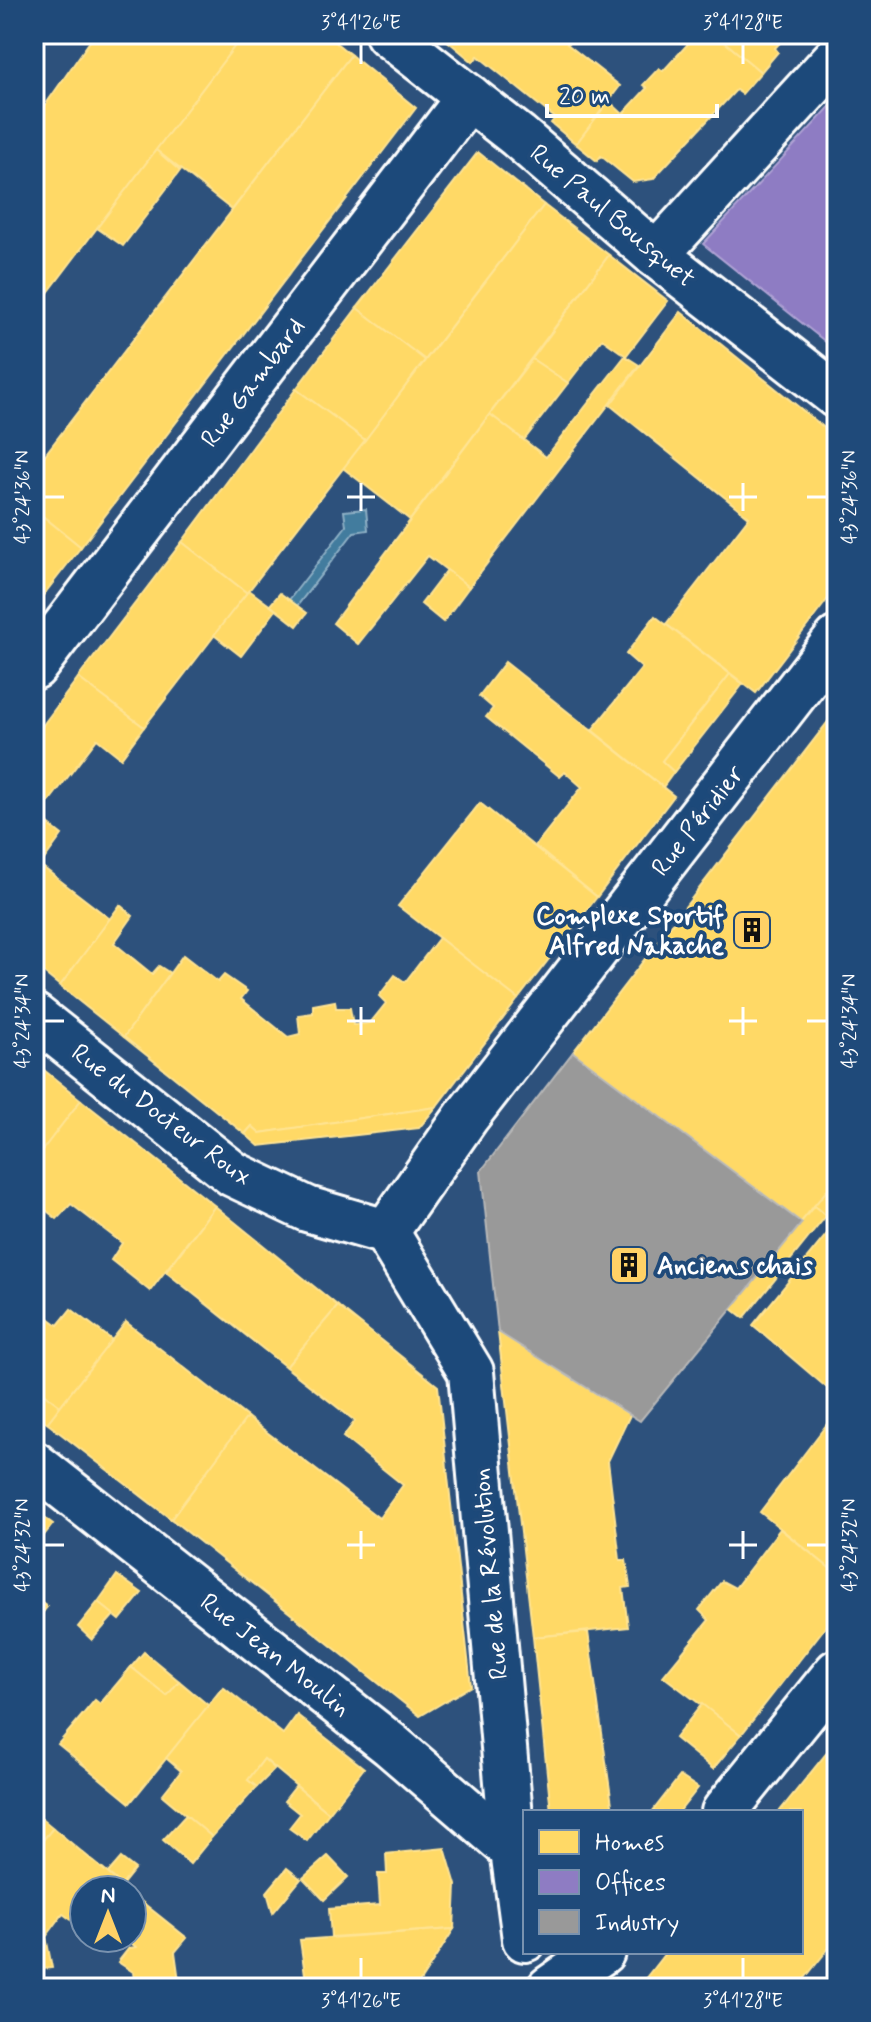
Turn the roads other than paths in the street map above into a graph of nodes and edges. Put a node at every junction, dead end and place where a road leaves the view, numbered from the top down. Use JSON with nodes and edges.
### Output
{"nodes":[{"id":1,"x":388,"y":34,"type":"edge"},
{"id":2,"x":837,"y":57,"type":"edge"},
{"id":3,"x":469,"y":97,"type":"junction"},
{"id":4,"x":656,"y":255,"type":"junction"},
{"id":5,"x":837,"y":396,"type":"edge"},
{"id":6,"x":837,"y":639,"type":"edge"},
{"id":7,"x":34,"y":667,"type":"edge"},
{"id":8,"x":34,"y":1016,"type":"edge"},
{"id":9,"x":386,"y":1232,"type":"junction"},
{"id":10,"x":34,"y":1464,"type":"edge"},
{"id":11,"x":837,"y":1672,"type":"edge"},
{"id":12,"x":726,"y":1810,"type":"edge"},
{"id":13,"x":513,"y":1850,"type":"junction"},
{"id":14,"x":523,"y":1924,"type":"edge"},
{"id":15,"x":526,"y":1954,"type":"edge"},
{"id":16,"x":599,"y":1954,"type":"edge"},
{"id":17,"x":531,"y":1988,"type":"edge"},
{"id":18,"x":550,"y":1988,"type":"edge"}],
"edges":[{"from":1,"to":3,"type":"street","name":"Rue Paul Bousquet"},
{"from":2,"to":4,"type":"street"},
{"from":3,"to":4,"type":"street","name":"Rue Paul Bousquet"},
{"from":3,"to":7,"type":"street","name":"Rue Gambard"},
{"from":4,"to":5,"type":"street","name":"Rue Paul Bousquet"},
{"from":6,"to":9,"type":"street","name":"Rue Péridier"},
{"from":8,"to":9,"type":"street","name":"Rue du Docteur Roux"},
{"from":9,"to":13,"type":"street","name":"Rue de la Révolution"},
{"from":10,"to":13,"type":"street","name":"Rue Jean Moulin"},
{"from":11,"to":12,"type":"street"},
{"from":13,"to":14,"type":"street","name":"Rue de la Révolution"},
{"from":15,"to":17,"type":"street"},
{"from":16,"to":18,"type":"street"}]}
